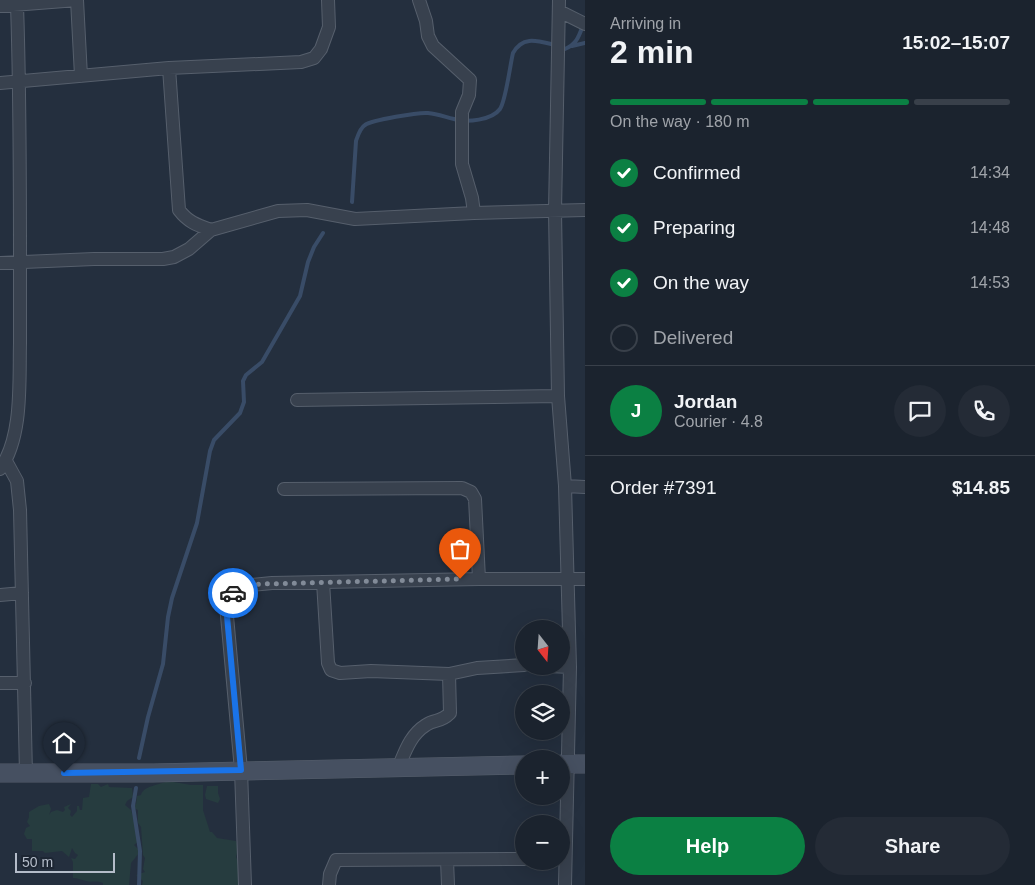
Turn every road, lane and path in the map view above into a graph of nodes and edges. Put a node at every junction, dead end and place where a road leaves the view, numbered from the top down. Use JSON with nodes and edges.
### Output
{"nodes":[{"id":1,"x":77,"y":0,"type":"edge"},
{"id":2,"x":328,"y":0,"type":"edge"},
{"id":3,"x":419,"y":0,"type":"edge"},
{"id":4,"x":17,"y":5,"type":"junction"},
{"id":5,"x":559,"y":5,"type":"edge"},
{"id":6,"x":0,"y":6,"type":"edge"},
{"id":7,"x":585,"y":24,"type":"edge"},
{"id":8,"x":168,"y":68,"type":"junction"},
{"id":9,"x":81,"y":76,"type":"junction"},
{"id":10,"x":20,"y":81,"type":"junction"},
{"id":11,"x":0,"y":83,"type":"edge"},
{"id":12,"x":585,"y":210,"type":"edge"},
{"id":13,"x":555,"y":211,"type":"junction"},
{"id":14,"x":474,"y":213,"type":"junction"},
{"id":15,"x":211,"y":230,"type":"junction"},
{"id":16,"x":20,"y":262,"type":"junction"},
{"id":17,"x":0,"y":263,"type":"edge"},
{"id":18,"x":558,"y":396,"type":"junction"},
{"id":19,"x":297,"y":400,"type":"dead end"},
{"id":20,"x":3,"y":465,"type":"edge"},
{"id":21,"x":565,"y":486,"type":"junction"},
{"id":22,"x":585,"y":487,"type":"edge"},
{"id":23,"x":284,"y":489,"type":"dead end"},
{"id":24,"x":479,"y":579,"type":"junction"},
{"id":25,"x":585,"y":579,"type":"edge"},
{"id":26,"x":568,"y":580,"type":"junction"},
{"id":27,"x":323,"y":582,"type":"junction"},
{"id":28,"x":22,"y":593,"type":"junction"},
{"id":29,"x":0,"y":595,"type":"edge"},
{"id":30,"x":569,"y":620,"type":"edge"},
{"id":31,"x":515,"y":666,"type":"edge"},
{"id":32,"x":570,"y":667,"type":"edge"},
{"id":33,"x":449,"y":674,"type":"junction"},
{"id":34,"x":25,"y":683,"type":"junction"},
{"id":35,"x":0,"y":684,"type":"edge"},
{"id":36,"x":572,"y":764,"type":"edge"},
{"id":37,"x":515,"y":765,"type":"edge"},
{"id":38,"x":398,"y":768,"type":"junction"},
{"id":39,"x":241,"y":770,"type":"junction"},
{"id":40,"x":0,"y":773,"type":"edge"},
{"id":41,"x":26,"y":774,"type":"junction"},
{"id":42,"x":568,"y":815,"type":"edge"},
{"id":43,"x":515,"y":859,"type":"edge"},
{"id":44,"x":447,"y":860,"type":"junction"},
{"id":45,"x":565,"y":870,"type":"edge"},
{"id":46,"x":245,"y":885,"type":"edge"},
{"id":47,"x":329,"y":885,"type":"edge"},
{"id":48,"x":448,"y":885,"type":"edge"},
{"id":49,"x":566,"y":885,"type":"edge"}],
"edges":[{"from":1,"to":4,"type":"street"},
{"from":1,"to":9,"type":"street"},
{"from":2,"to":8,"type":"street"},
{"from":3,"to":14,"type":"street"},
{"from":4,"to":6,"type":"street"},
{"from":4,"to":10,"type":"street"},
{"from":5,"to":7,"type":"street"},
{"from":5,"to":13,"type":"street"},
{"from":8,"to":9,"type":"street"},
{"from":8,"to":15,"type":"street"},
{"from":9,"to":10,"type":"street"},
{"from":10,"to":11,"type":"street"},
{"from":10,"to":16,"type":"street"},
{"from":12,"to":13,"type":"street"},
{"from":13,"to":14,"type":"street"},
{"from":13,"to":18,"type":"street"},
{"from":14,"to":15,"type":"street"},
{"from":15,"to":16,"type":"street"},
{"from":16,"to":17,"type":"street"},
{"from":16,"to":20,"type":"street"},
{"from":18,"to":19,"type":"street"},
{"from":18,"to":21,"type":"street"},
{"from":20,"to":28,"type":"street"},
{"from":21,"to":22,"type":"street"},
{"from":21,"to":26,"type":"street"},
{"from":23,"to":24,"type":"street"},
{"from":24,"to":26,"type":"street"},
{"from":24,"to":27,"type":"street"},
{"from":25,"to":26,"type":"street"},
{"from":26,"to":30,"type":"street"},
{"from":27,"to":33,"type":"street"},
{"from":27,"to":39,"type":"street"},
{"from":28,"to":29,"type":"street"},
{"from":28,"to":34,"type":"street"},
{"from":31,"to":33,"type":"street"},
{"from":32,"to":36,"type":"street"},
{"from":33,"to":38,"type":"street"},
{"from":34,"to":35,"type":"street"},
{"from":34,"to":41,"type":"street"},
{"from":36,"to":42,"type":"street"},
{"from":37,"to":38,"type":"street"},
{"from":38,"to":39,"type":"street"},
{"from":39,"to":41,"type":"street"},
{"from":39,"to":46,"type":"street"},
{"from":40,"to":41,"type":"street"},
{"from":43,"to":44,"type":"street"},
{"from":44,"to":47,"type":"street"},
{"from":44,"to":48,"type":"street"},
{"from":45,"to":49,"type":"street"}]}
